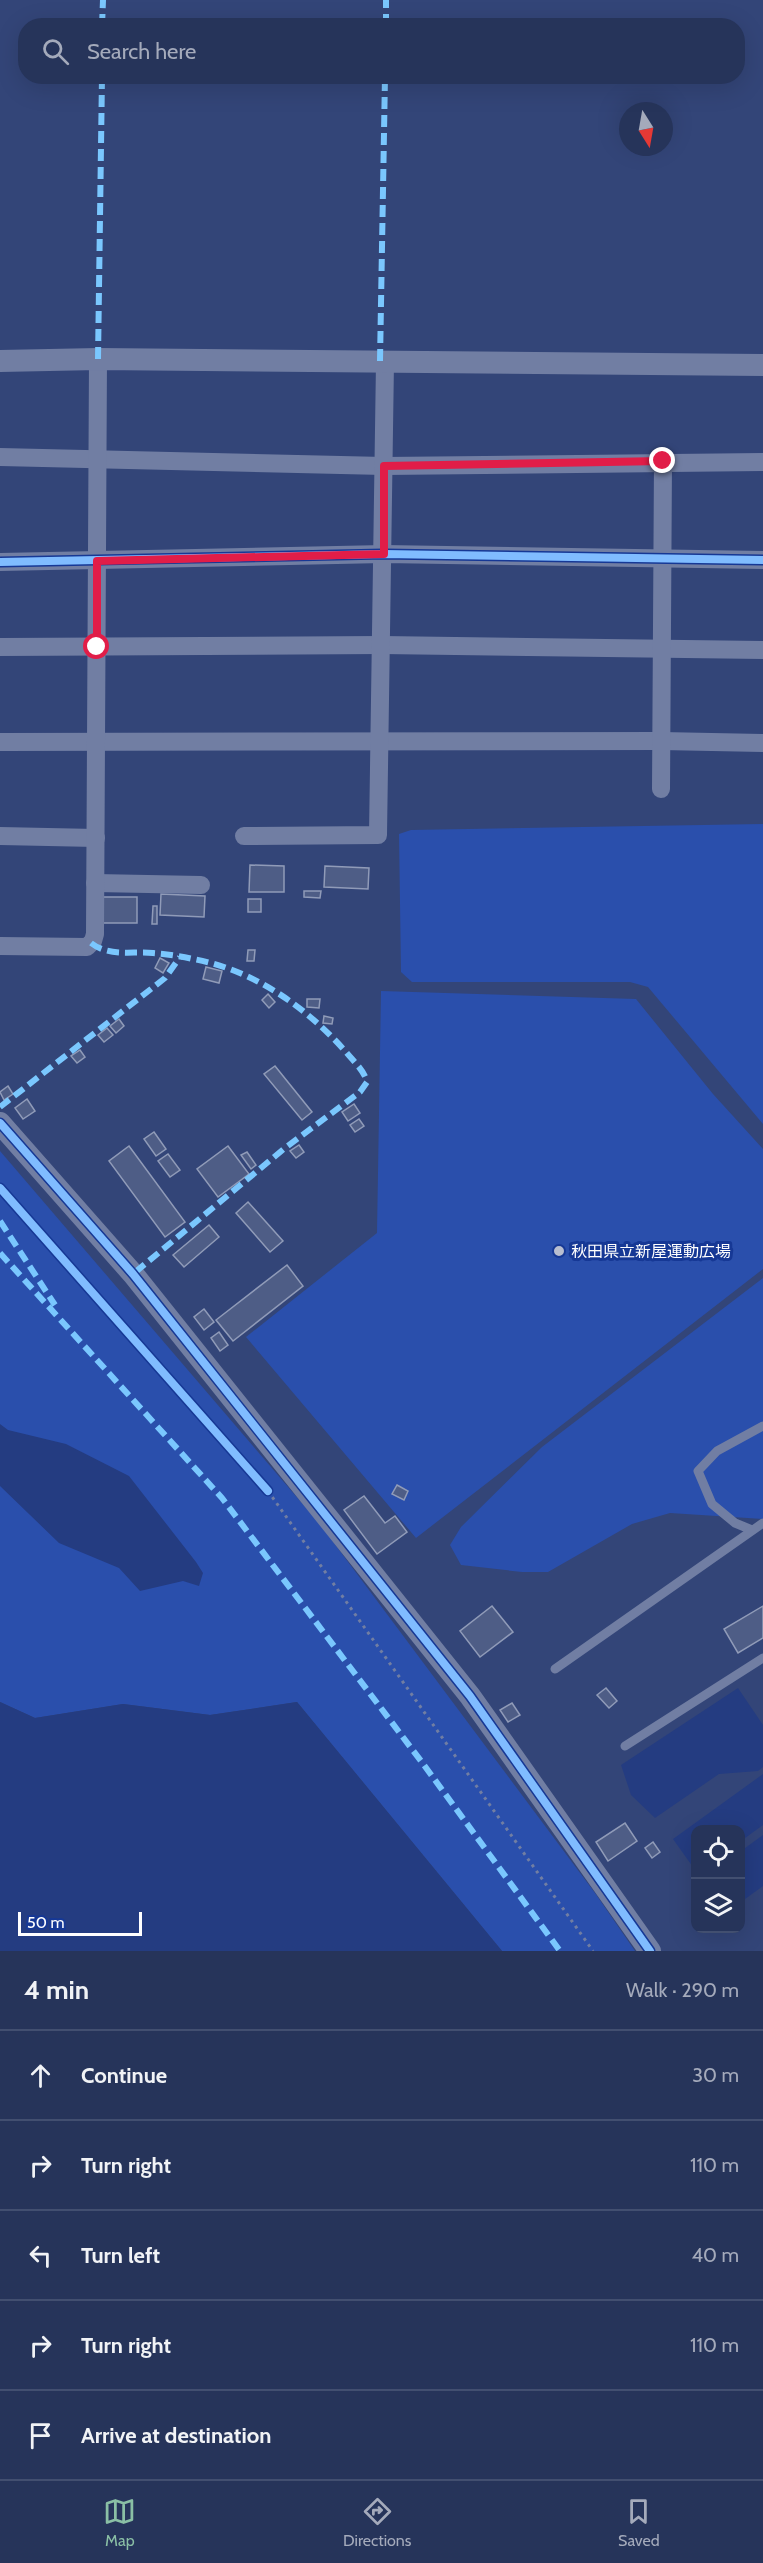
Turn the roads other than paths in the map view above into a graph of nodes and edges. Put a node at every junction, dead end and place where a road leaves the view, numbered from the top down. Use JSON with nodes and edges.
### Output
{"nodes":[{"id":1,"x":98,"y":359,"type":"junction"},
{"id":2,"x":0,"y":361,"type":"edge"},
{"id":3,"x":385,"y":362,"type":"junction"},
{"id":4,"x":763,"y":365,"type":"edge"},
{"id":5,"x":0,"y":457,"type":"edge"},
{"id":6,"x":98,"y":458,"type":"junction"},
{"id":7,"x":663,"y":461,"type":"junction"},
{"id":8,"x":763,"y":462,"type":"edge"},
{"id":9,"x":384,"y":466,"type":"junction"},
{"id":10,"x":384,"y":554,"type":"junction"},
{"id":11,"x":661,"y":558,"type":"junction"},
{"id":12,"x":763,"y":560,"type":"edge"},
{"id":13,"x":97,"y":561,"type":"junction"},
{"id":14,"x":0,"y":562,"type":"edge"},
{"id":15,"x":382,"y":645,"type":"junction"},
{"id":16,"x":0,"y":647,"type":"edge"},
{"id":17,"x":97,"y":647,"type":"junction"},
{"id":18,"x":660,"y":649,"type":"junction"},
{"id":19,"x":763,"y":650,"type":"edge"},
{"id":20,"x":661,"y":741,"type":"junction"},
{"id":21,"x":0,"y":742,"type":"edge"},
{"id":22,"x":96,"y":743,"type":"junction"},
{"id":23,"x":380,"y":743,"type":"junction"},
{"id":24,"x":763,"y":743,"type":"edge"},
{"id":25,"x":661,"y":789,"type":"dead end"},
{"id":26,"x":0,"y":836,"type":"edge"},
{"id":27,"x":244,"y":836,"type":"dead end"},
{"id":28,"x":96,"y":838,"type":"junction"},
{"id":29,"x":95,"y":883,"type":"junction"},
{"id":30,"x":201,"y":885,"type":"dead end"},
{"id":31,"x":0,"y":946,"type":"edge"},
{"id":32,"x":0,"y":1123,"type":"edge"},
{"id":33,"x":763,"y":1426,"type":"edge"},
{"id":34,"x":763,"y":1523,"type":"edge"},
{"id":35,"x":752,"y":1530,"type":"junction"},
{"id":36,"x":763,"y":1658,"type":"edge"},
{"id":37,"x":555,"y":1668,"type":"dead end"},
{"id":38,"x":626,"y":1746,"type":"dead end"},
{"id":39,"x":650,"y":1951,"type":"edge"}],
"edges":[{"from":1,"to":2,"type":"street"},
{"from":1,"to":3,"type":"street"},
{"from":1,"to":6,"type":"street"},
{"from":3,"to":4,"type":"street"},
{"from":3,"to":9,"type":"street"},
{"from":5,"to":6,"type":"street"},
{"from":6,"to":9,"type":"street"},
{"from":6,"to":13,"type":"street"},
{"from":7,"to":8,"type":"street"},
{"from":7,"to":9,"type":"street"},
{"from":7,"to":11,"type":"street"},
{"from":9,"to":10,"type":"street"},
{"from":10,"to":11,"type":"street"},
{"from":10,"to":13,"type":"street"},
{"from":10,"to":15,"type":"street"},
{"from":11,"to":12,"type":"street"},
{"from":11,"to":18,"type":"street"},
{"from":13,"to":14,"type":"street"},
{"from":13,"to":17,"type":"street"},
{"from":15,"to":17,"type":"street"},
{"from":15,"to":18,"type":"street"},
{"from":15,"to":23,"type":"street"},
{"from":16,"to":17,"type":"street"},
{"from":17,"to":22,"type":"street"},
{"from":18,"to":19,"type":"street"},
{"from":18,"to":20,"type":"street"},
{"from":20,"to":23,"type":"street"},
{"from":20,"to":24,"type":"street"},
{"from":20,"to":25,"type":"street"},
{"from":21,"to":22,"type":"street"},
{"from":22,"to":23,"type":"street"},
{"from":22,"to":28,"type":"street"},
{"from":23,"to":27,"type":"street"},
{"from":26,"to":28,"type":"street"},
{"from":28,"to":29,"type":"street"},
{"from":29,"to":30,"type":"street"},
{"from":29,"to":31,"type":"street"},
{"from":32,"to":39,"type":"street"},
{"from":33,"to":35,"type":"lane"},
{"from":34,"to":35,"type":"lane"},
{"from":35,"to":37,"type":"lane"},
{"from":36,"to":38,"type":"lane"}]}
